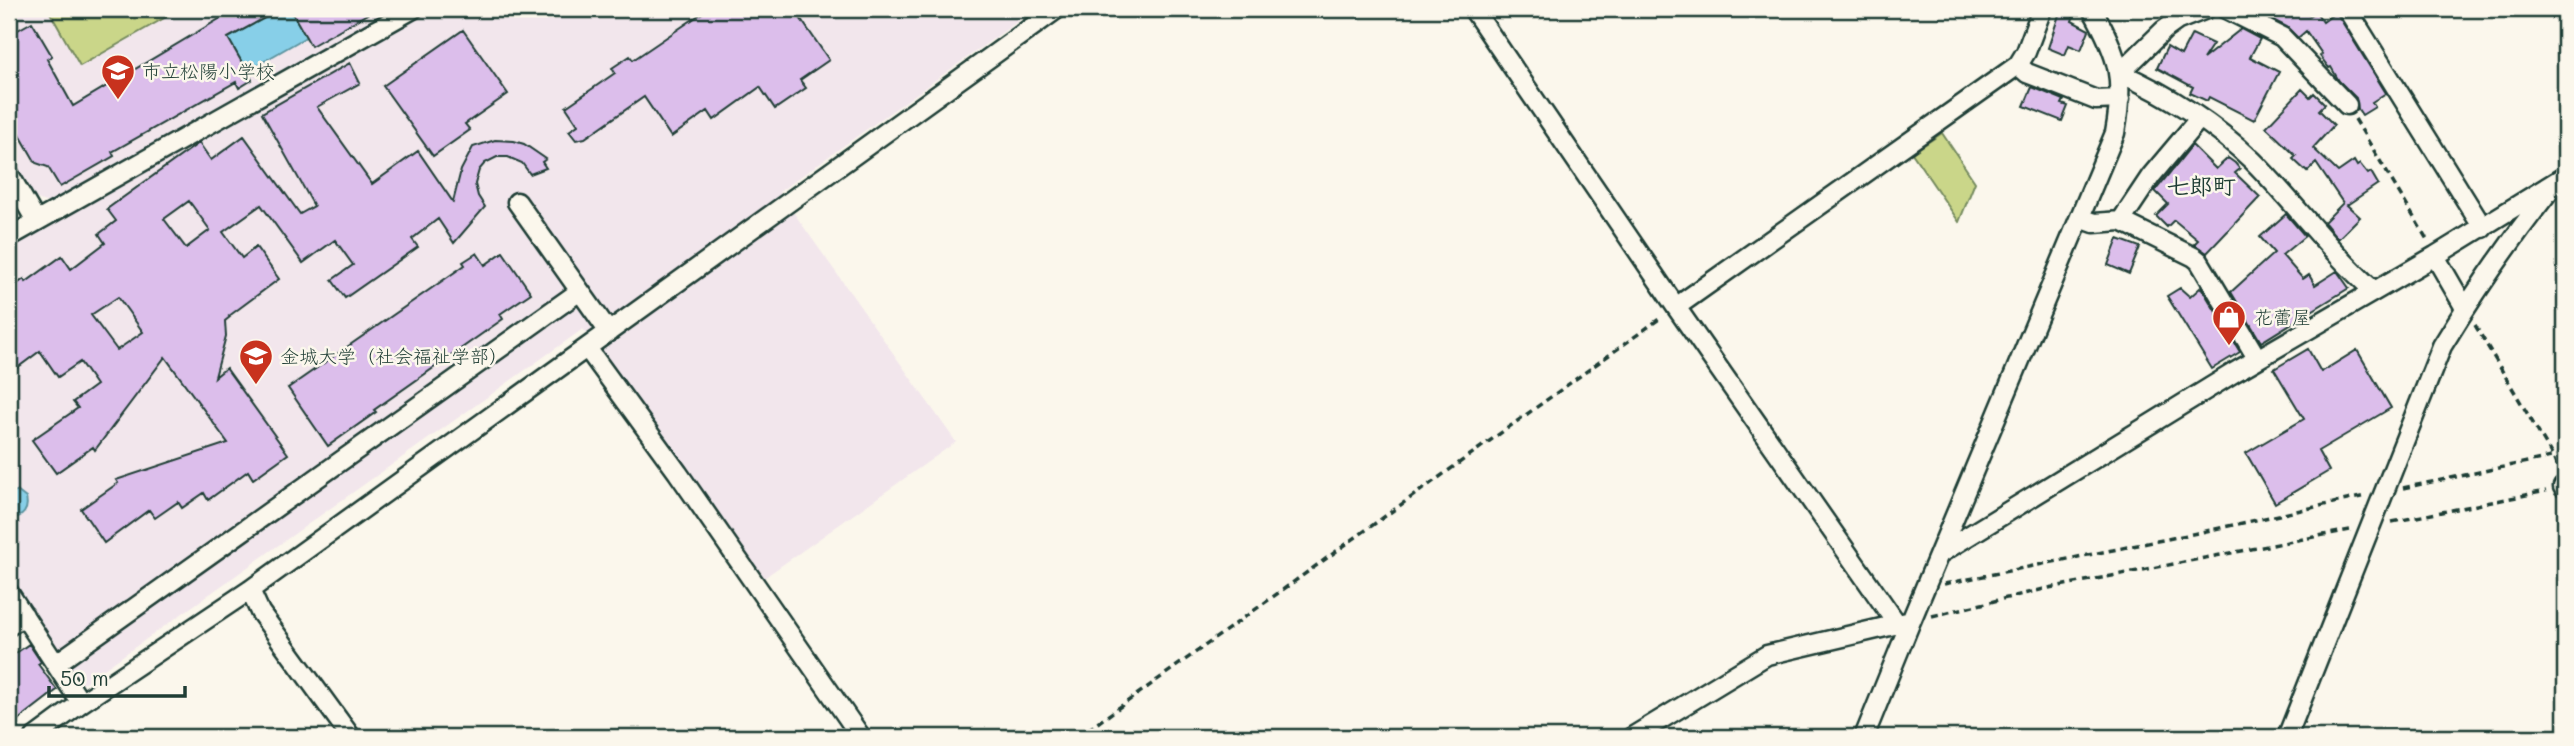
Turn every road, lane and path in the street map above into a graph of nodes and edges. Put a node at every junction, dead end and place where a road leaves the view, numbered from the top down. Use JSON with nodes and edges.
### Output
{"nodes":[{"id":1,"x":413,"y":9,"type":"edge"},
{"id":2,"x":1057,"y":9,"type":"edge"},
{"id":3,"x":1473,"y":9,"type":"edge"},
{"id":4,"x":2042,"y":9,"type":"edge"},
{"id":5,"x":2092,"y":9,"type":"edge"},
{"id":6,"x":2206,"y":9,"type":"edge"},
{"id":7,"x":2226,"y":9,"type":"edge"},
{"id":8,"x":2347,"y":9,"type":"edge"},
{"id":9,"x":2018,"y":65,"type":"junction"},
{"id":10,"x":2120,"y":73,"type":"junction"},
{"id":11,"x":2120,"y":99,"type":"junction"},
{"id":12,"x":2347,"y":105,"type":"joint"},
{"id":13,"x":2199,"y":119,"type":"junction"},
{"id":14,"x":9,"y":174,"type":"edge"},
{"id":15,"x":2562,"y":178,"type":"edge"},
{"id":16,"x":517,"y":202,"type":"dead end"},
{"id":17,"x":2080,"y":218,"type":"junction"},
{"id":18,"x":36,"y":221,"type":"junction"},
{"id":19,"x":2121,"y":221,"type":"junction"},
{"id":20,"x":2483,"y":228,"type":"junction"},
{"id":21,"x":9,"y":237,"type":"edge"},
{"id":22,"x":2435,"y":256,"type":"junction"},
{"id":23,"x":2374,"y":290,"type":"junction"},
{"id":24,"x":580,"y":291,"type":"junction"},
{"id":25,"x":1676,"y":307,"type":"junction"},
{"id":26,"x":2465,"y":308,"type":"junction"},
{"id":27,"x":609,"y":332,"type":"junction"},
{"id":28,"x":587,"y":348,"type":"junction"},
{"id":29,"x":2258,"y":358,"type":"junction"},
{"id":30,"x":2565,"y":454,"type":"edge"},
{"id":31,"x":2553,"y":457,"type":"junction"},
{"id":32,"x":2564,"y":487,"type":"edge"},
{"id":33,"x":2385,"y":492,"type":"junction"},
{"id":34,"x":2372,"y":526,"type":"junction"},
{"id":35,"x":1939,"y":554,"type":"junction"},
{"id":36,"x":1925,"y":588,"type":"junction"},
{"id":37,"x":250,"y":590,"type":"junction"},
{"id":38,"x":9,"y":593,"type":"edge"},
{"id":39,"x":24,"y":615,"type":"junction"},
{"id":40,"x":1904,"y":622,"type":"junction"},
{"id":41,"x":9,"y":626,"type":"edge"},
{"id":42,"x":57,"y":663,"type":"junction"},
{"id":43,"x":81,"y":703,"type":"junction"},
{"id":44,"x":35,"y":737,"type":"edge"},
{"id":45,"x":351,"y":737,"type":"edge"},
{"id":46,"x":861,"y":737,"type":"edge"},
{"id":47,"x":1078,"y":737,"type":"edge"},
{"id":48,"x":1632,"y":737,"type":"edge"},
{"id":49,"x":1864,"y":737,"type":"edge"},
{"id":50,"x":2287,"y":737,"type":"edge"}],
"edges":[{"from":1,"to":18,"type":"street"},
{"from":2,"to":27,"type":"street"},
{"from":3,"to":25,"type":"street"},
{"from":4,"to":9,"type":"street"},
{"from":5,"to":10,"type":"street"},
{"from":6,"to":10,"type":"street"},
{"from":7,"to":12,"type":"street"},
{"from":8,"to":20,"type":"street"},
{"from":9,"to":11,"type":"street"},
{"from":9,"to":25,"type":"street"},
{"from":10,"to":11,"type":"street"},
{"from":10,"to":13,"type":"street"},
{"from":11,"to":17,"type":"street"},
{"from":12,"to":22,"type":"path"},
{"from":13,"to":19,"type":"street"},
{"from":13,"to":23,"type":"street"},
{"from":14,"to":18,"type":"street"},
{"from":15,"to":20,"type":"street"},
{"from":15,"to":26,"type":"street"},
{"from":16,"to":24,"type":"street"},
{"from":17,"to":19,"type":"street"},
{"from":17,"to":35,"type":"street"},
{"from":18,"to":21,"type":"street"},
{"from":19,"to":29,"type":"street"},
{"from":20,"to":22,"type":"street"},
{"from":22,"to":23,"type":"street"},
{"from":22,"to":26,"type":"street"},
{"from":23,"to":29,"type":"street"},
{"from":24,"to":27,"type":"street"},
{"from":24,"to":42,"type":"street"},
{"from":25,"to":40,"type":"street"},
{"from":25,"to":47,"type":"path"},
{"from":26,"to":31,"type":"path"},
{"from":26,"to":33,"type":"street"},
{"from":27,"to":28,"type":"street"},
{"from":28,"to":37,"type":"street"},
{"from":28,"to":46,"type":"street"},
{"from":29,"to":35,"type":"street"},
{"from":30,"to":31,"type":"path"},
{"from":31,"to":32,"type":"path"},
{"from":31,"to":33,"type":"path"},
{"from":32,"to":34,"type":"path"},
{"from":33,"to":34,"type":"street"},
{"from":33,"to":36,"type":"path"},
{"from":34,"to":40,"type":"path"},
{"from":34,"to":50,"type":"street"},
{"from":35,"to":36,"type":"street"},
{"from":36,"to":40,"type":"street"},
{"from":37,"to":43,"type":"street"},
{"from":37,"to":45,"type":"street"},
{"from":38,"to":39,"type":"street"},
{"from":39,"to":41,"type":"street"},
{"from":39,"to":42,"type":"street"},
{"from":40,"to":48,"type":"street"},
{"from":40,"to":49,"type":"street"},
{"from":42,"to":43,"type":"street"},
{"from":43,"to":44,"type":"street"}]}
